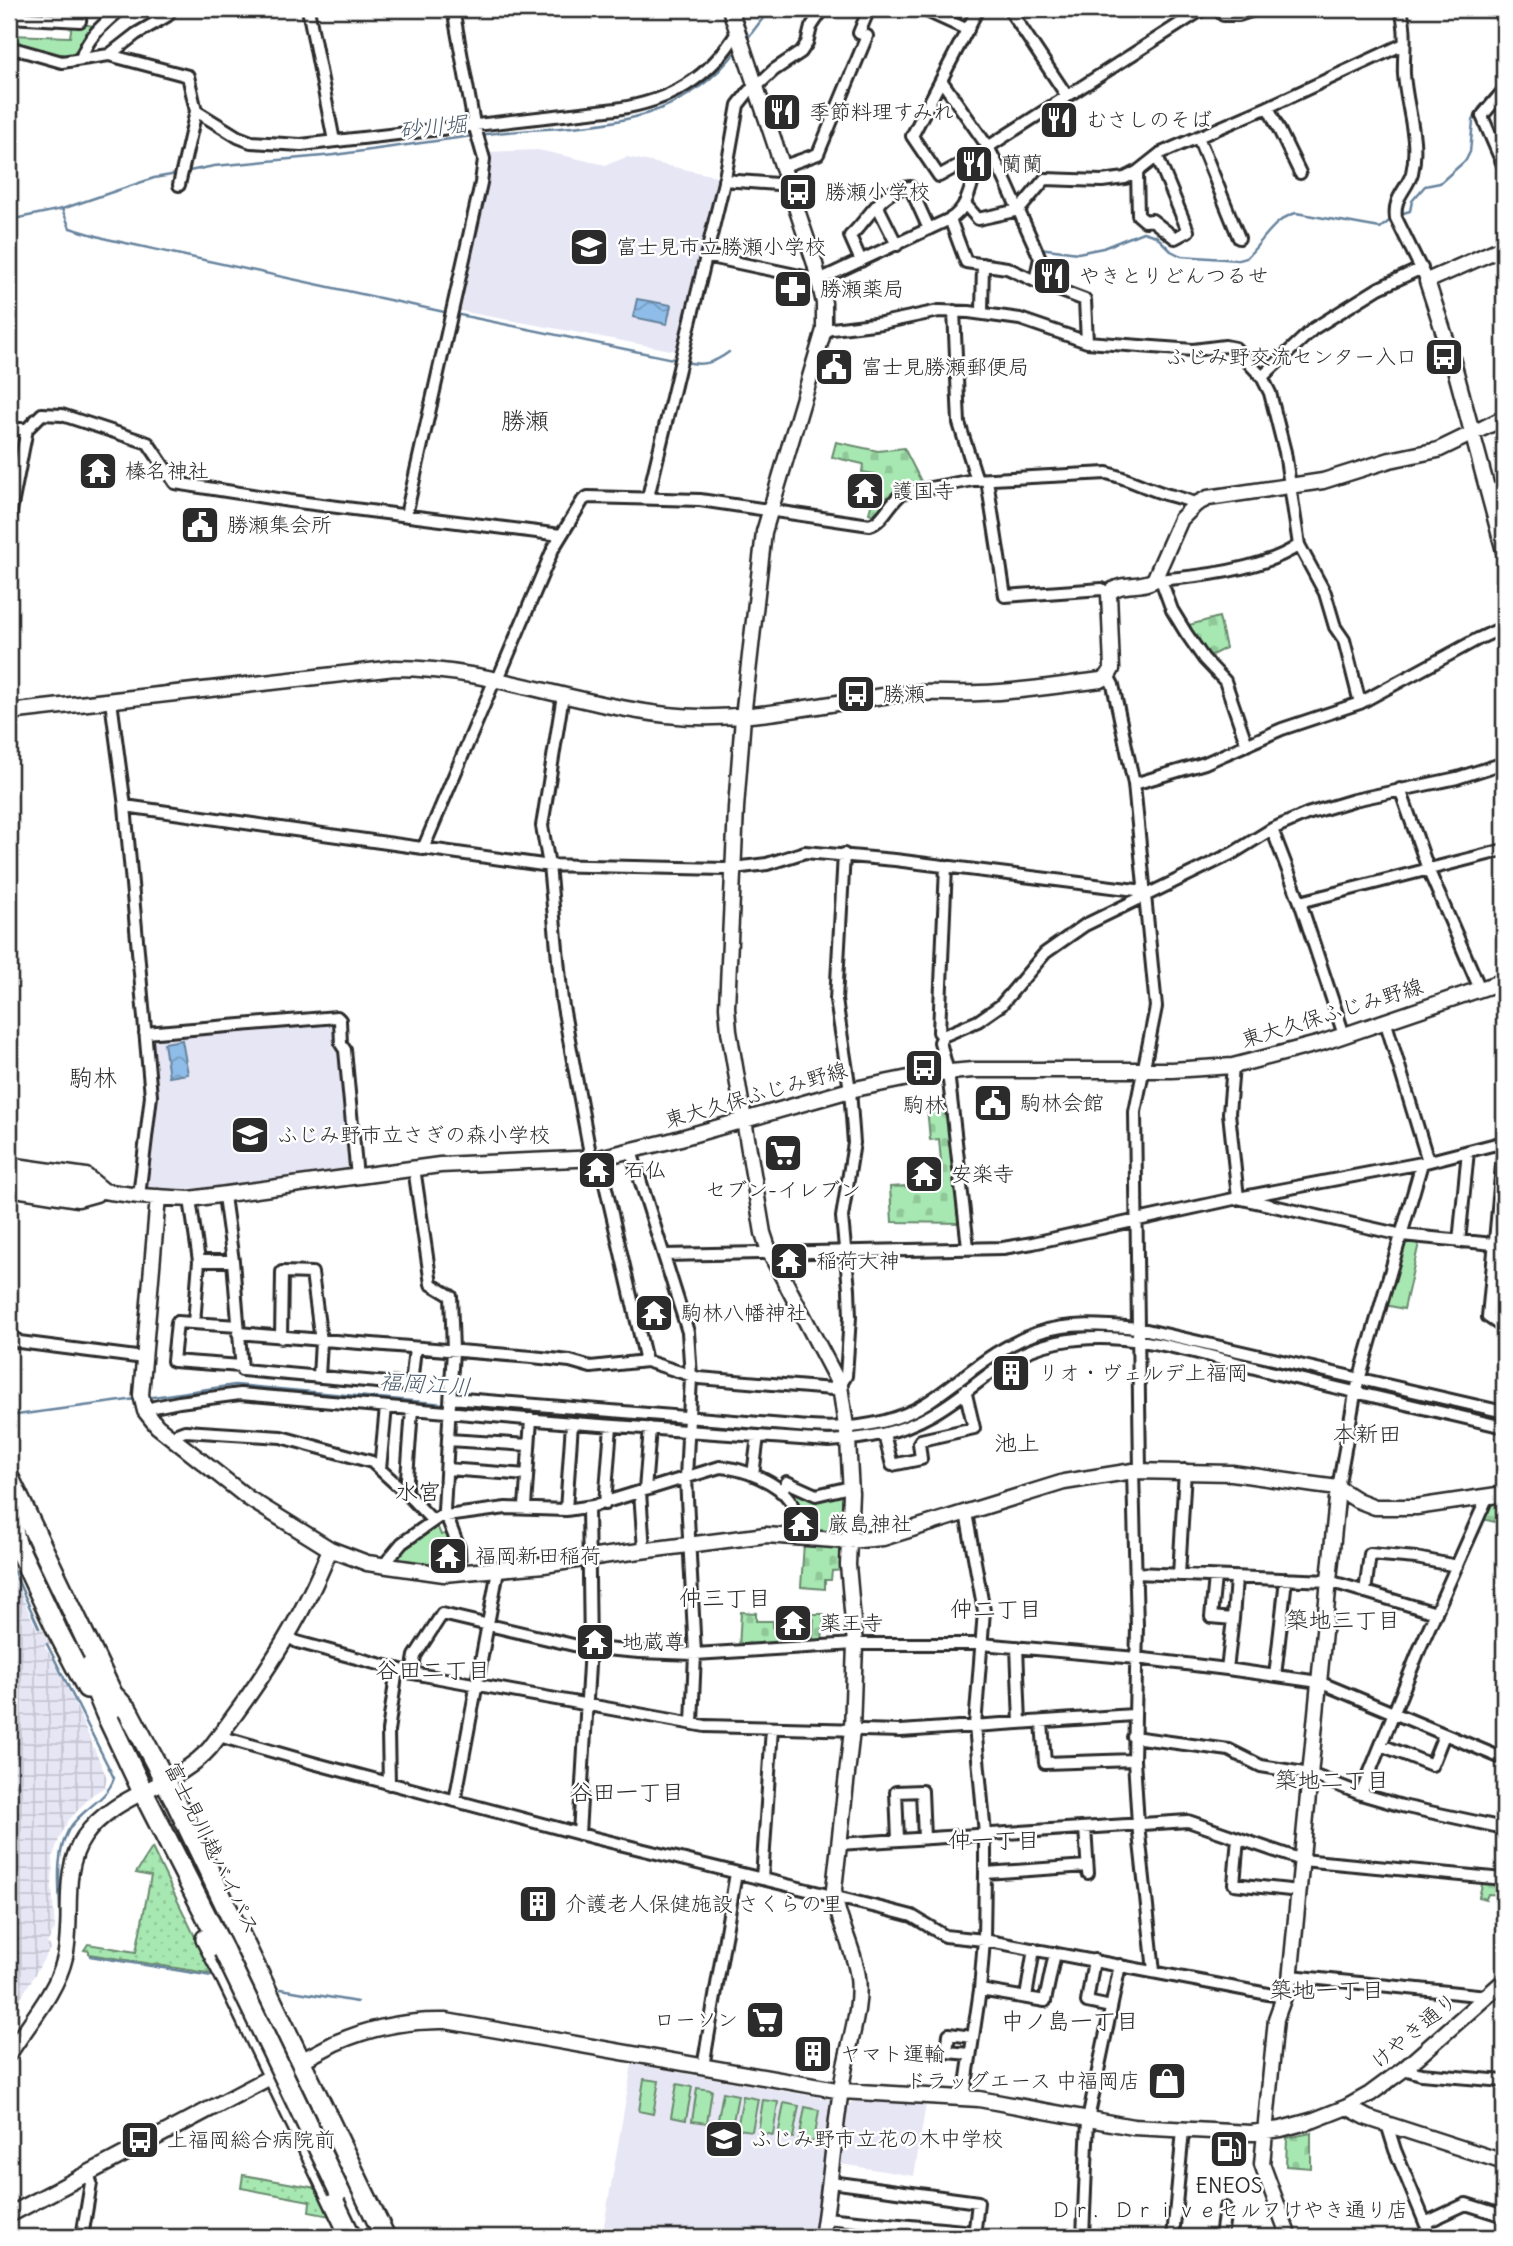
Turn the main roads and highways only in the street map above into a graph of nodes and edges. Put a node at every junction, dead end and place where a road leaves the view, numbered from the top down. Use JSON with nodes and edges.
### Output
{"nodes":[{"id":1,"x":9,"y":1478,"type":"edge"},
{"id":2,"x":9,"y":1506,"type":"edge"},
{"id":3,"x":9,"y":1512,"type":"edge"},
{"id":4,"x":110,"y":1705,"type":"junction"},
{"id":5,"x":154,"y":1787,"type":"junction"},
{"id":6,"x":171,"y":1846,"type":"junction"},
{"id":7,"x":229,"y":1949,"type":"junction"},
{"id":8,"x":345,"y":2188,"type":"junction"},
{"id":9,"x":351,"y":2237,"type":"edge"},
{"id":10,"x":362,"y":2237,"type":"edge"},
{"id":11,"x":375,"y":2237,"type":"edge"},
{"id":12,"x":385,"y":2237,"type":"edge"}],
"edges":[{"from":1,"to":4,"type":"highway"},
{"from":2,"to":4,"type":"highway"},
{"from":3,"to":4,"type":"highway"},
{"from":4,"to":5,"type":"highway"},
{"from":5,"to":6,"type":"highway","name":"富士見川越バイパス"},
{"from":5,"to":7,"type":"highway","name":"富士見川越バイパス"},
{"from":5,"to":12,"type":"highway"},
{"from":6,"to":7,"type":"highway","name":"富士見川越バイパス"},
{"from":6,"to":9,"type":"highway"},
{"from":7,"to":8,"type":"highway","name":"富士見川越バイパス"},
{"from":8,"to":10,"type":"highway","name":"富士見川越バイパス"},
{"from":8,"to":11,"type":"highway","name":"富士見川越バイパス"}]}
